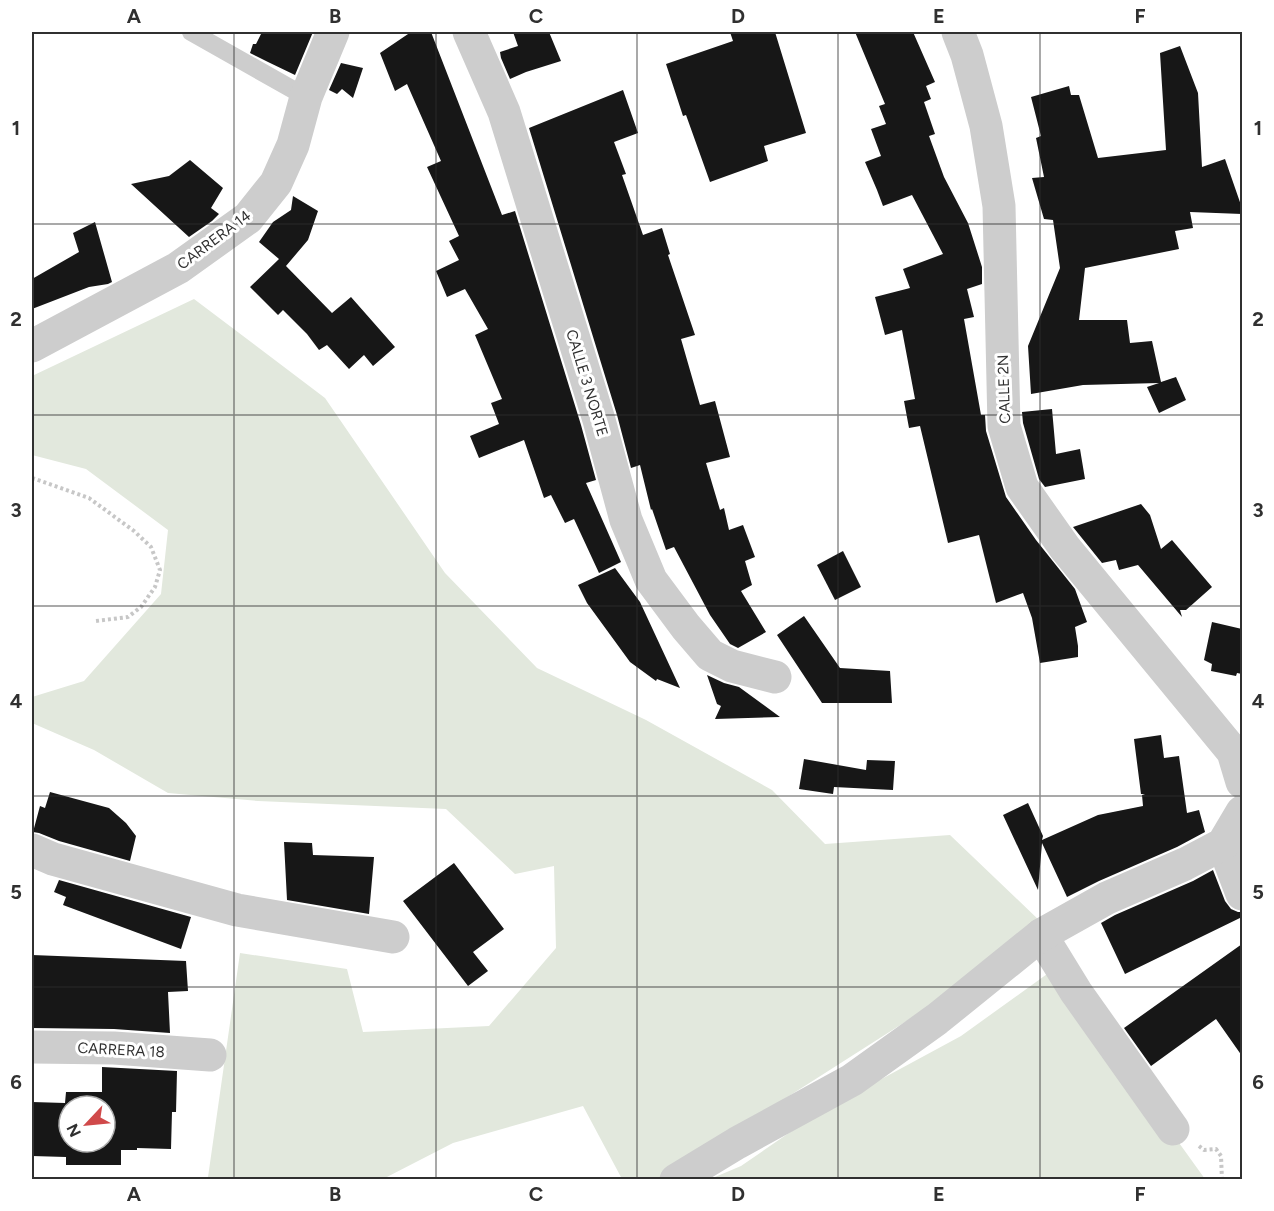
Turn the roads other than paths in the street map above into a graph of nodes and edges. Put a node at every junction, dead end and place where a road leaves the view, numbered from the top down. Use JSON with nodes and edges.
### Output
{"nodes":[{"id":1,"x":191,"y":32,"type":"edge"},
{"id":2,"x":333,"y":32,"type":"edge"},
{"id":3,"x":469,"y":32,"type":"edge"},
{"id":4,"x":958,"y":32,"type":"edge"},
{"id":5,"x":306,"y":97,"type":"junction"},
{"id":6,"x":32,"y":346,"type":"edge"},
{"id":7,"x":775,"y":677,"type":"dead end"},
{"id":8,"x":1242,"y":782,"type":"edge"},
{"id":9,"x":1242,"y":812,"type":"edge"},
{"id":10,"x":1223,"y":844,"type":"junction"},
{"id":11,"x":32,"y":850,"type":"edge"},
{"id":12,"x":1242,"y":894,"type":"edge"},
{"id":13,"x":1041,"y":935,"type":"junction"},
{"id":14,"x":393,"y":937,"type":"dead end"},
{"id":15,"x":32,"y":1047,"type":"edge"},
{"id":16,"x":210,"y":1055,"type":"dead end"},
{"id":17,"x":1173,"y":1129,"type":"road end"},
{"id":18,"x":676,"y":1179,"type":"edge"}],
"edges":[{"from":1,"to":5,"type":"lane"},
{"from":2,"to":5,"type":"street","name":"CARRERA 14"},
{"from":3,"to":7,"type":"street","name":"CALLE 3 NORTE"},
{"from":4,"to":8,"type":"street","name":"CALLE 2N"},
{"from":5,"to":6,"type":"street","name":"CARRERA 14"},
{"from":9,"to":10,"type":"street"},
{"from":10,"to":12,"type":"street"},
{"from":10,"to":13,"type":"street"},
{"from":11,"to":14,"type":"street"},
{"from":13,"to":17,"type":"street"},
{"from":13,"to":18,"type":"street"},
{"from":15,"to":16,"type":"street","name":"CARRERA 18"}]}
